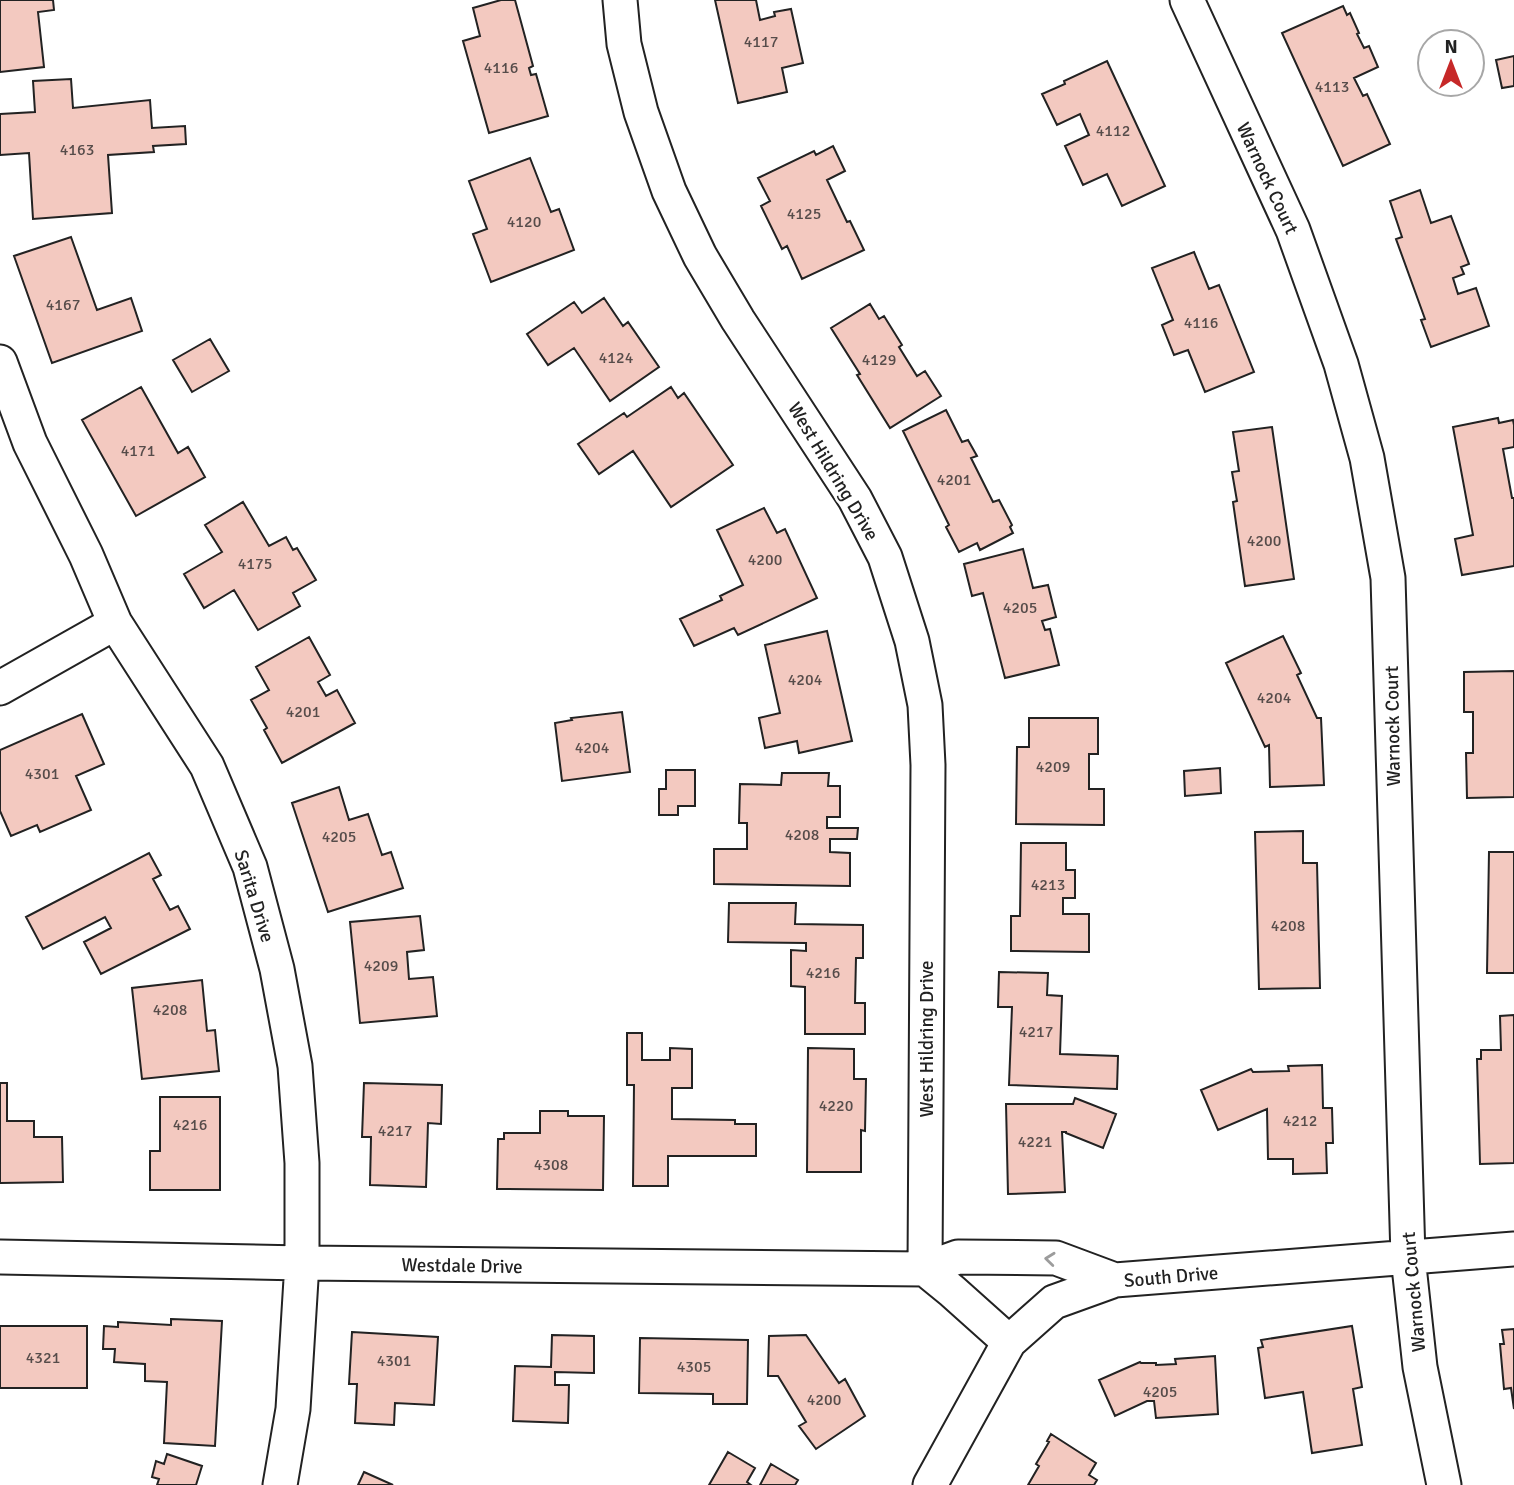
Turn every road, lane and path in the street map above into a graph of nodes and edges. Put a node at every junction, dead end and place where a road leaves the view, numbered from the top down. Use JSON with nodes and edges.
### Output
{"nodes":[{"id":1,"x":620,"y":0,"type":"edge"},
{"id":2,"x":1187,"y":0,"type":"edge"},
{"id":3,"x":0,"y":362,"type":"edge"},
{"id":4,"x":115,"y":623,"type":"junction"},
{"id":5,"x":0,"y":688,"type":"edge"},
{"id":6,"x":1514,"y":1249,"type":"edge"},
{"id":7,"x":0,"y":1256,"type":"edge"},
{"id":8,"x":1409,"y":1257,"type":"junction"},
{"id":9,"x":302,"y":1263,"type":"junction"},
{"id":10,"x":925,"y":1269,"type":"junction"},
{"id":11,"x":1115,"y":1280,"type":"junction"},
{"id":12,"x":1009,"y":1342,"type":"junction"},
{"id":13,"x":280,"y":1485,"type":"edge"},
{"id":14,"x":930,"y":1485,"type":"edge"},
{"id":15,"x":1444,"y":1485,"type":"edge"}],
"edges":[{"from":1,"to":10,"type":"street","name":"West Hildring Drive"},
{"from":2,"to":8,"type":"street","name":"Warnock Court"},
{"from":3,"to":4,"type":"street","name":"Sarita Drive"},
{"from":4,"to":5,"type":"street"},
{"from":4,"to":9,"type":"street","name":"Sarita Drive"},
{"from":6,"to":8,"type":"street","name":"South Drive"},
{"from":7,"to":9,"type":"street","name":"Westdale Drive"},
{"from":8,"to":11,"type":"street","name":"South Drive"},
{"from":8,"to":15,"type":"street","name":"Warnock Court"},
{"from":9,"to":10,"type":"street","name":"Westdale Drive"},
{"from":9,"to":13,"type":"street","name":"Sarita Drive"},
{"from":11,"to":10,"type":"street","name":"Westdale Drive","one_way":true},
{"from":10,"to":12,"type":"street"},
{"from":11,"to":12,"type":"street","name":"South Drive"},
{"from":12,"to":14,"type":"street","name":"South Drive"}]}
